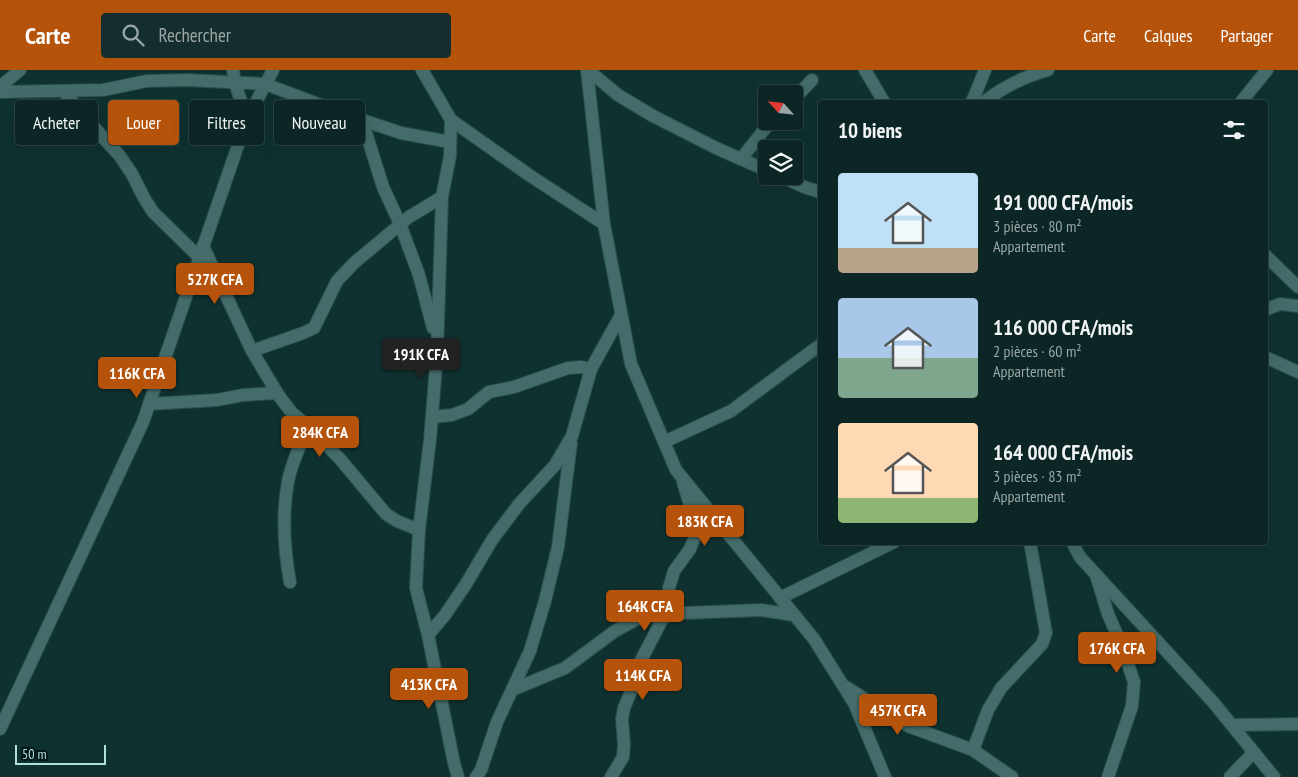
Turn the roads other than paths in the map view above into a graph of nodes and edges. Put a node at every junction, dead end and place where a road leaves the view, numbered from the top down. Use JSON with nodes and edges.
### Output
{"nodes":[{"id":1,"x":20,"y":70,"type":"edge"},
{"id":2,"x":273,"y":70,"type":"edge"},
{"id":3,"x":422,"y":70,"type":"edge"},
{"id":4,"x":587,"y":70,"type":"edge"},
{"id":5,"x":865,"y":70,"type":"edge"},
{"id":6,"x":985,"y":70,"type":"edge"},
{"id":7,"x":1048,"y":70,"type":"edge"},
{"id":8,"x":1267,"y":70,"type":"edge"},
{"id":9,"x":234,"y":76,"type":"edge"},
{"id":10,"x":812,"y":80,"type":"dead end"},
{"id":11,"x":265,"y":84,"type":"junction"},
{"id":12,"x":0,"y":88,"type":"edge"},
{"id":13,"x":63,"y":90,"type":"junction"},
{"id":14,"x":803,"y":90,"type":"edge"},
{"id":15,"x":0,"y":92,"type":"edge"},
{"id":16,"x":241,"y":100,"type":"edge"},
{"id":17,"x":257,"y":100,"type":"edge"},
{"id":18,"x":308,"y":100,"type":"edge"},
{"id":19,"x":883,"y":100,"type":"edge"},
{"id":20,"x":973,"y":100,"type":"edge"},
{"id":21,"x":987,"y":100,"type":"edge"},
{"id":22,"x":1243,"y":100,"type":"edge"},
{"id":23,"x":451,"y":120,"type":"junction"},
{"id":24,"x":365,"y":121,"type":"edge"},
{"id":25,"x":365,"y":130,"type":"edge"},
{"id":26,"x":764,"y":130,"type":"edge"},
{"id":27,"x":450,"y":142,"type":"junction"},
{"id":28,"x":238,"y":145,"type":"edge"},
{"id":29,"x":740,"y":159,"type":"junction"},
{"id":30,"x":758,"y":167,"type":"edge"},
{"id":31,"x":800,"y":185,"type":"edge"},
{"id":32,"x":818,"y":191,"type":"edge"},
{"id":33,"x":442,"y":197,"type":"junction"},
{"id":34,"x":400,"y":224,"type":"junction"},
{"id":35,"x":604,"y":224,"type":"junction"},
{"id":36,"x":202,"y":252,"type":"junction"},
{"id":37,"x":1268,"y":258,"type":"edge"},
{"id":38,"x":1298,"y":287,"type":"edge"},
{"id":39,"x":1298,"y":306,"type":"edge"},
{"id":40,"x":1268,"y":309,"type":"edge"},
{"id":41,"x":622,"y":315,"type":"junction"},
{"id":42,"x":437,"y":342,"type":"junction"},
{"id":43,"x":818,"y":346,"type":"edge"},
{"id":44,"x":252,"y":351,"type":"junction"},
{"id":45,"x":1268,"y":359,"type":"edge"},
{"id":46,"x":591,"y":369,"type":"junction"},
{"id":47,"x":1298,"y":372,"type":"edge"},
{"id":48,"x":277,"y":393,"type":"junction"},
{"id":49,"x":150,"y":404,"type":"junction"},
{"id":50,"x":432,"y":417,"type":"junction"},
{"id":51,"x":308,"y":426,"type":"junction"},
{"id":52,"x":572,"y":436,"type":"junction"},
{"id":53,"x":664,"y":442,"type":"junction"},
{"id":54,"x":682,"y":477,"type":"junction"},
{"id":55,"x":419,"y":530,"type":"junction"},
{"id":56,"x":888,"y":545,"type":"edge"},
{"id":57,"x":1031,"y":545,"type":"edge"},
{"id":58,"x":1074,"y":545,"type":"edge"},
{"id":59,"x":1096,"y":573,"type":"junction"},
{"id":60,"x":290,"y":582,"type":"dead end"},
{"id":61,"x":780,"y":598,"type":"junction"},
{"id":62,"x":665,"y":614,"type":"junction"},
{"id":63,"x":794,"y":615,"type":"junction"},
{"id":64,"x":428,"y":635,"type":"junction"},
{"id":65,"x":842,"y":684,"type":"junction"},
{"id":66,"x":512,"y":690,"type":"junction"},
{"id":67,"x":1298,"y":724,"type":"edge"},
{"id":68,"x":1233,"y":725,"type":"junction"},
{"id":69,"x":0,"y":729,"type":"edge"},
{"id":70,"x":973,"y":750,"type":"junction"},
{"id":71,"x":1254,"y":752,"type":"junction"},
{"id":72,"x":458,"y":777,"type":"edge"},
{"id":73,"x":476,"y":777,"type":"edge"},
{"id":74,"x":611,"y":777,"type":"edge"},
{"id":75,"x":885,"y":777,"type":"edge"},
{"id":76,"x":1012,"y":777,"type":"edge"},
{"id":77,"x":1108,"y":777,"type":"edge"},
{"id":78,"x":1230,"y":777,"type":"edge"},
{"id":79,"x":1274,"y":777,"type":"edge"}],
"edges":[{"from":1,"to":12,"type":"street"},
{"from":2,"to":11,"type":"street"},
{"from":3,"to":23,"type":"street"},
{"from":4,"to":29,"type":"street"},
{"from":4,"to":35,"type":"street"},
{"from":5,"to":19,"type":"street"},
{"from":6,"to":20,"type":"street"},
{"from":7,"to":21,"type":"street"},
{"from":8,"to":22,"type":"street"},
{"from":9,"to":11,"type":"street"},
{"from":9,"to":13,"type":"street"},
{"from":9,"to":16,"type":"street"},
{"from":10,"to":14,"type":"street"},
{"from":11,"to":17,"type":"street"},
{"from":11,"to":18,"type":"street"},
{"from":13,"to":15,"type":"street"},
{"from":13,"to":36,"type":"street"},
{"from":23,"to":27,"type":"street"},
{"from":23,"to":35,"type":"street"},
{"from":24,"to":27,"type":"street"},
{"from":25,"to":34,"type":"street"},
{"from":26,"to":29,"type":"street"},
{"from":27,"to":33,"type":"street"},
{"from":28,"to":36,"type":"street"},
{"from":29,"to":30,"type":"street"},
{"from":31,"to":32,"type":"street"},
{"from":33,"to":34,"type":"street"},
{"from":33,"to":42,"type":"street"},
{"from":34,"to":42,"type":"street"},
{"from":34,"to":44,"type":"street"},
{"from":35,"to":41,"type":"street"},
{"from":36,"to":44,"type":"street"},
{"from":36,"to":49,"type":"street"},
{"from":37,"to":38,"type":"street"},
{"from":39,"to":40,"type":"street"},
{"from":41,"to":46,"type":"street"},
{"from":41,"to":53,"type":"street"},
{"from":42,"to":50,"type":"street"},
{"from":43,"to":53,"type":"street"},
{"from":44,"to":48,"type":"street"},
{"from":45,"to":47,"type":"street"},
{"from":46,"to":50,"type":"street"},
{"from":46,"to":52,"type":"street"},
{"from":48,"to":49,"type":"street"},
{"from":48,"to":51,"type":"street"},
{"from":49,"to":69,"type":"street"},
{"from":50,"to":55,"type":"street"},
{"from":51,"to":55,"type":"street"},
{"from":51,"to":60,"type":"street"},
{"from":52,"to":64,"type":"street"},
{"from":52,"to":66,"type":"street"},
{"from":53,"to":54,"type":"street"},
{"from":54,"to":61,"type":"street"},
{"from":54,"to":62,"type":"street"},
{"from":55,"to":64,"type":"street"},
{"from":56,"to":61,"type":"street"},
{"from":57,"to":70,"type":"street"},
{"from":58,"to":59,"type":"street"},
{"from":59,"to":68,"type":"street"},
{"from":59,"to":77,"type":"street"},
{"from":61,"to":63,"type":"street"},
{"from":62,"to":63,"type":"street"},
{"from":62,"to":66,"type":"street"},
{"from":62,"to":74,"type":"street"},
{"from":63,"to":65,"type":"street"},
{"from":64,"to":72,"type":"street"},
{"from":65,"to":70,"type":"street"},
{"from":65,"to":75,"type":"street"},
{"from":66,"to":73,"type":"street"},
{"from":67,"to":68,"type":"street"},
{"from":68,"to":71,"type":"street"},
{"from":70,"to":76,"type":"street"},
{"from":71,"to":78,"type":"street"},
{"from":71,"to":79,"type":"street"}]}
